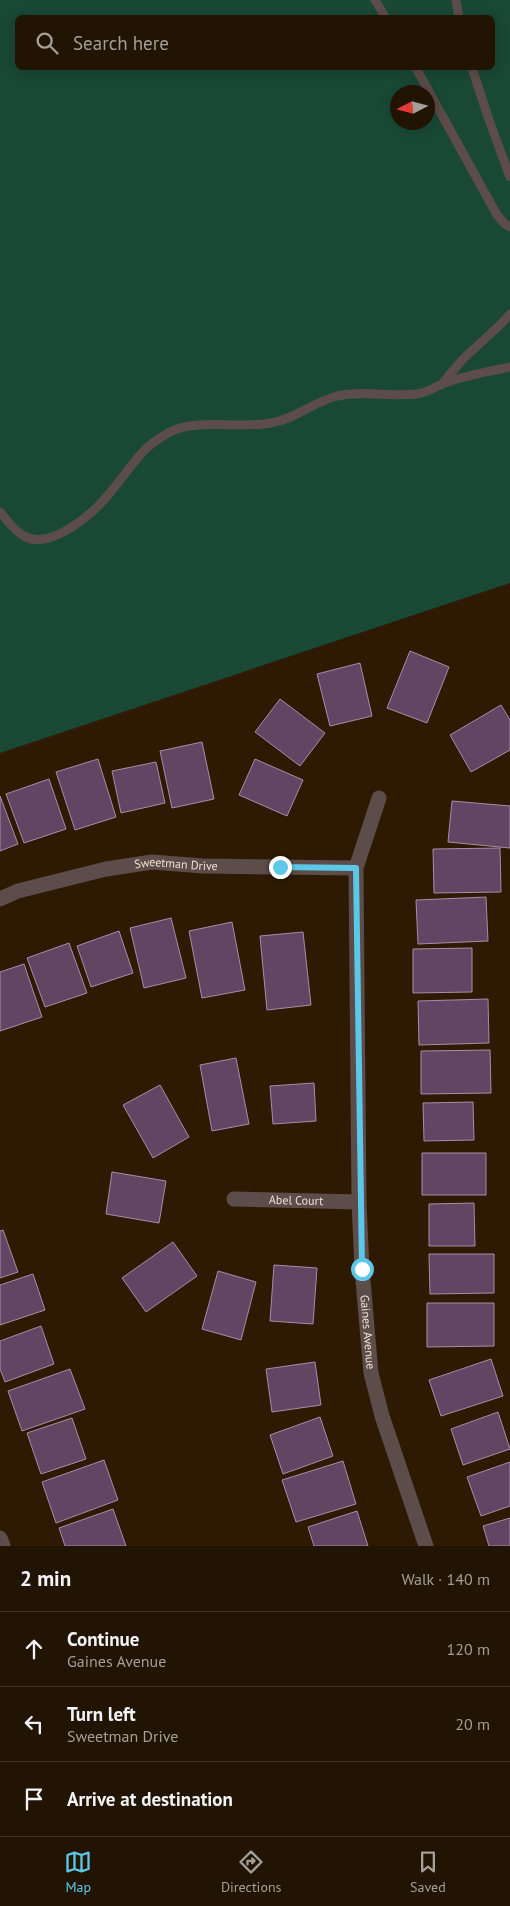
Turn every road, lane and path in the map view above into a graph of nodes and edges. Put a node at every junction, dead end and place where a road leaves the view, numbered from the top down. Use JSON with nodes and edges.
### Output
{"nodes":[{"id":1,"x":375,"y":0,"type":"edge"},
{"id":2,"x":456,"y":0,"type":"edge"},
{"id":3,"x":384,"y":15,"type":"edge"},
{"id":4,"x":458,"y":15,"type":"edge"},
{"id":5,"x":417,"y":70,"type":"edge"},
{"id":6,"x":473,"y":70,"type":"edge"},
{"id":7,"x":510,"y":177,"type":"edge"},
{"id":8,"x":510,"y":227,"type":"edge"},
{"id":9,"x":510,"y":314,"type":"edge"},
{"id":10,"x":510,"y":367,"type":"edge"},
{"id":11,"x":440,"y":384,"type":"junction"},
{"id":12,"x":0,"y":512,"type":"edge"},
{"id":13,"x":379,"y":798,"type":"dead end"},
{"id":14,"x":356,"y":868,"type":"junction"},
{"id":15,"x":0,"y":899,"type":"edge"},
{"id":16,"x":234,"y":1199,"type":"dead end"},
{"id":17,"x":360,"y":1202,"type":"junction"},
{"id":18,"x":0,"y":1538,"type":"edge"},
{"id":19,"x":3,"y":1546,"type":"edge"},
{"id":20,"x":426,"y":1546,"type":"edge"}],
"edges":[{"from":1,"to":3,"type":"lane"},
{"from":2,"to":4,"type":"lane"},
{"from":5,"to":8,"type":"lane"},
{"from":6,"to":7,"type":"lane"},
{"from":9,"to":11,"type":"lane"},
{"from":10,"to":11,"type":"lane"},
{"from":11,"to":12,"type":"lane"},
{"from":13,"to":14,"type":"street","name":"Gaines Avenue"},
{"from":14,"to":15,"type":"street","name":"Sweetman Drive"},
{"from":14,"to":17,"type":"street","name":"Gaines Avenue"},
{"from":16,"to":17,"type":"street","name":"Abel Court"},
{"from":17,"to":20,"type":"street","name":"Gaines Avenue"},
{"from":18,"to":19,"type":"street"}]}
